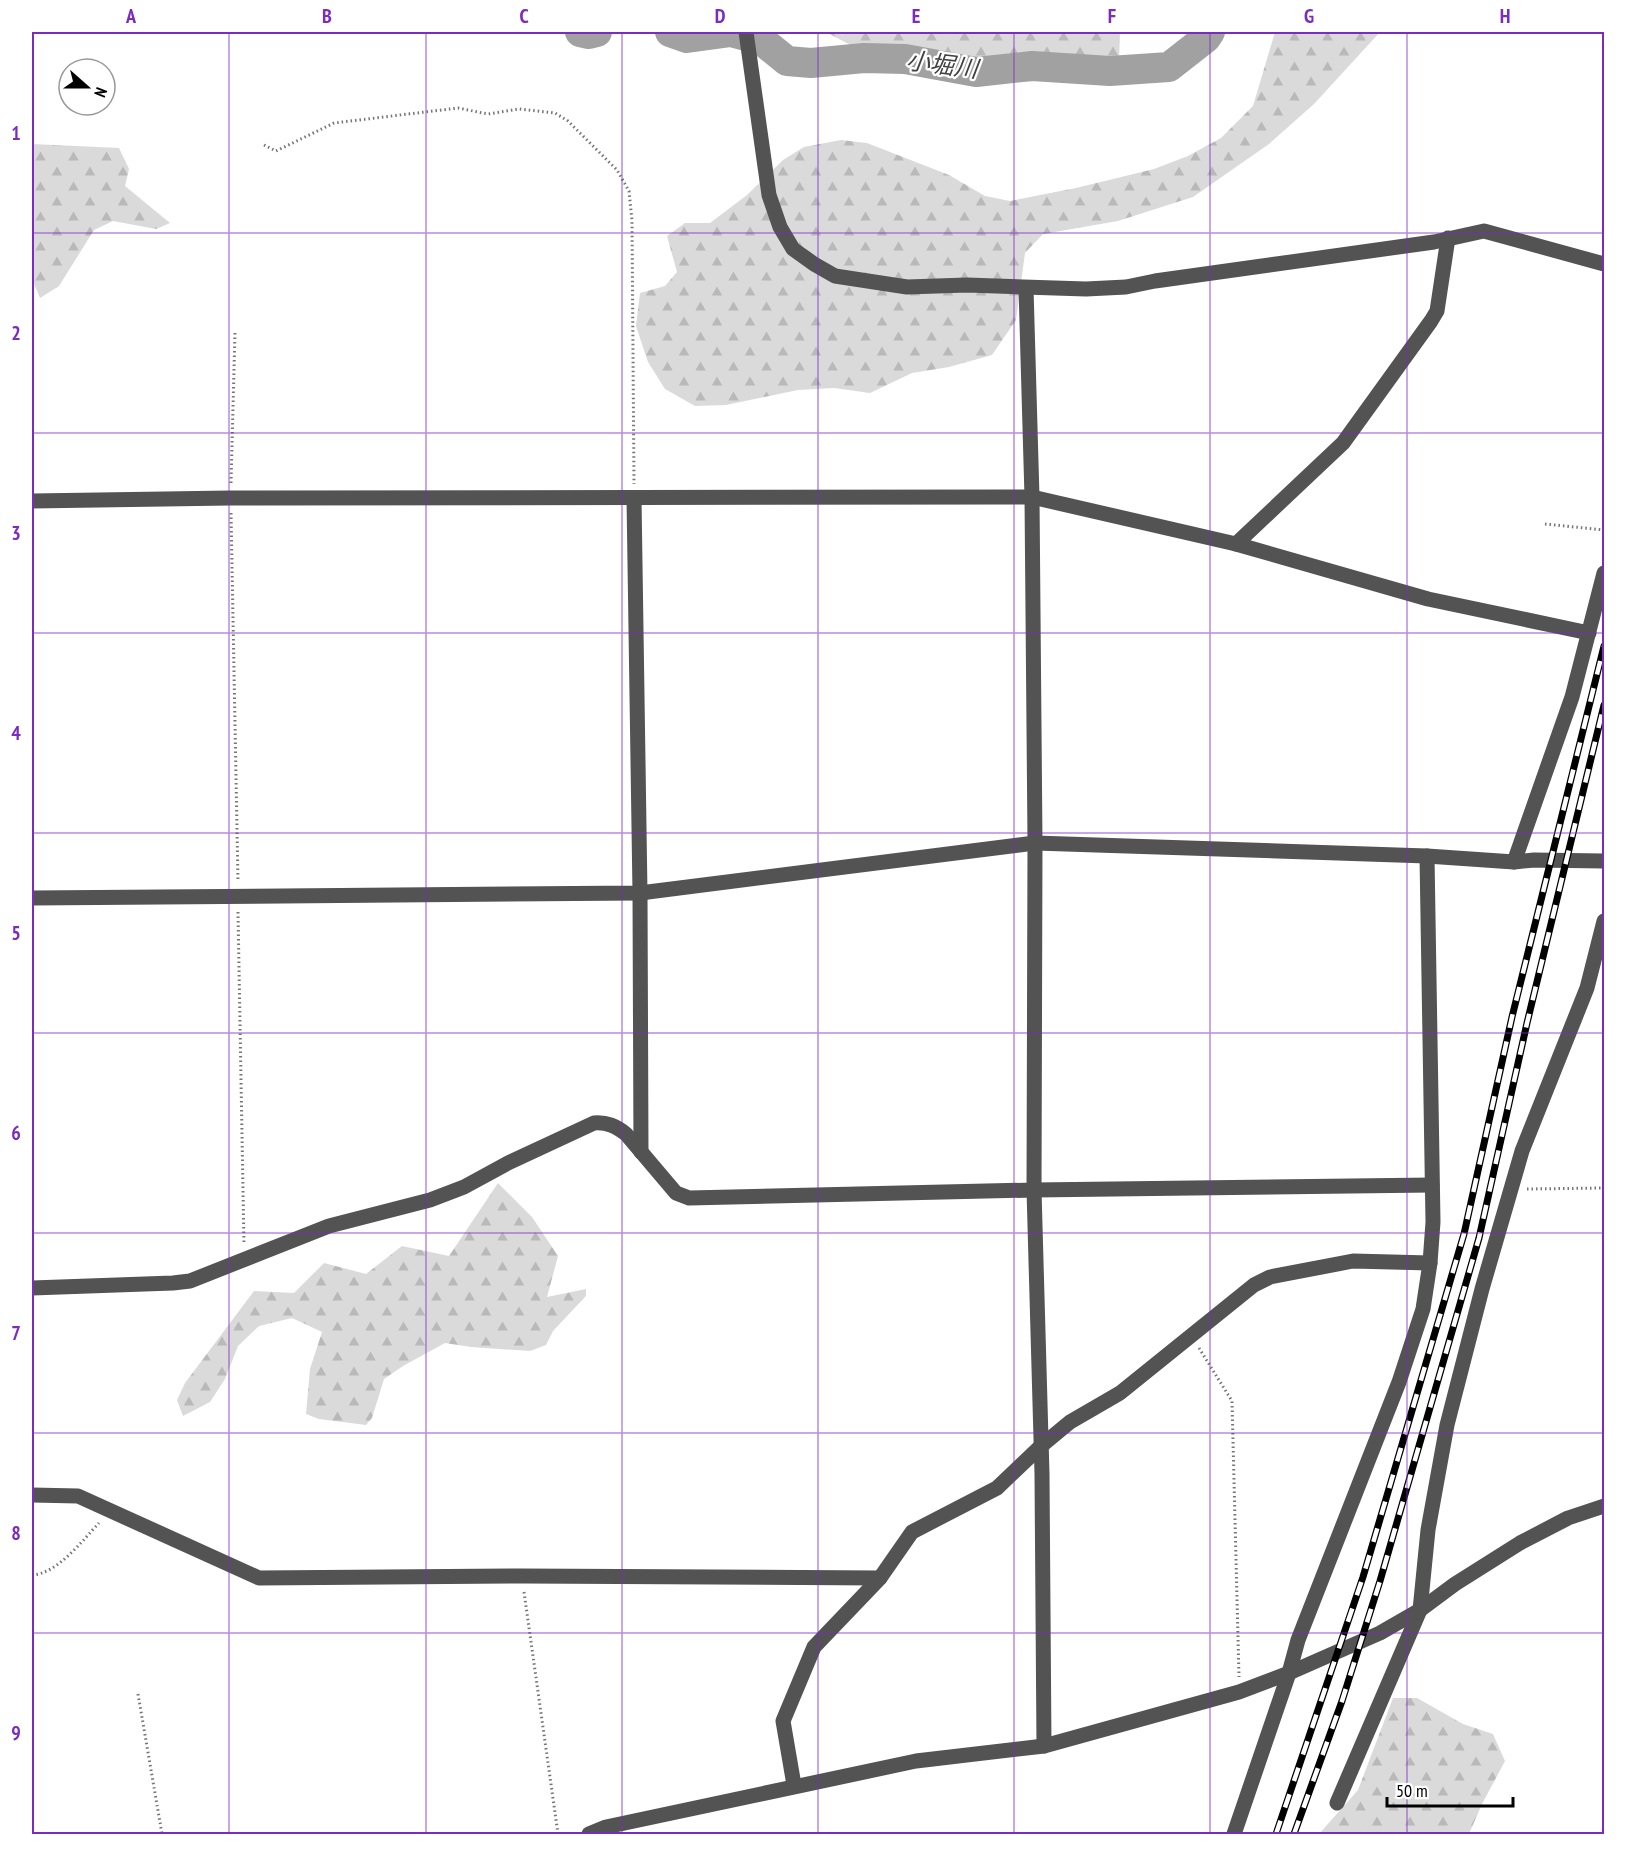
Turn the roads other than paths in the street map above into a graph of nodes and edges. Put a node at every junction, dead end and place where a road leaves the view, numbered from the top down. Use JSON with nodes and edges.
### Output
{"nodes":[{"id":1,"x":747,"y":37,"type":"edge"},
{"id":2,"x":1448,"y":238,"type":"junction"},
{"id":3,"x":1605,"y":264,"type":"edge"},
{"id":4,"x":1026,"y":288,"type":"junction"},
{"id":5,"x":1032,"y":497,"type":"junction"},
{"id":6,"x":634,"y":498,"type":"junction"},
{"id":7,"x":32,"y":501,"type":"edge"},
{"id":8,"x":1236,"y":544,"type":"junction"},
{"id":9,"x":1605,"y":573,"type":"edge"},
{"id":10,"x":1589,"y":633,"type":"junction"},
{"id":11,"x":1035,"y":843,"type":"junction"},
{"id":12,"x":1427,"y":856,"type":"junction"},
{"id":13,"x":1605,"y":861,"type":"edge"},
{"id":14,"x":1514,"y":862,"type":"junction"},
{"id":15,"x":640,"y":893,"type":"junction"},
{"id":16,"x":32,"y":898,"type":"edge"},
{"id":17,"x":1605,"y":921,"type":"edge"},
{"id":18,"x":641,"y":1152,"type":"junction"},
{"id":19,"x":1432,"y":1185,"type":"junction"},
{"id":20,"x":1034,"y":1190,"type":"junction"},
{"id":21,"x":1430,"y":1263,"type":"junction"},
{"id":22,"x":32,"y":1288,"type":"edge"},
{"id":23,"x":1041,"y":1446,"type":"junction"},
{"id":24,"x":32,"y":1495,"type":"edge"},
{"id":25,"x":1605,"y":1506,"type":"edge"},
{"id":26,"x":880,"y":1578,"type":"junction"},
{"id":27,"x":1420,"y":1610,"type":"junction"},
{"id":28,"x":1289,"y":1673,"type":"junction"},
{"id":29,"x":1044,"y":1746,"type":"junction"},
{"id":30,"x":794,"y":1785,"type":"junction"},
{"id":31,"x":1336,"y":1803,"type":"dead end"},
{"id":32,"x":589,"y":1834,"type":"edge"},
{"id":33,"x":1234,"y":1834,"type":"edge"}],
"edges":[{"from":1,"to":4,"type":"street"},
{"from":2,"to":3,"type":"street"},
{"from":2,"to":4,"type":"street"},
{"from":2,"to":8,"type":"street"},
{"from":4,"to":5,"type":"street"},
{"from":5,"to":6,"type":"street"},
{"from":5,"to":8,"type":"street"},
{"from":5,"to":11,"type":"street"},
{"from":6,"to":7,"type":"street"},
{"from":6,"to":15,"type":"street"},
{"from":8,"to":10,"type":"street"},
{"from":9,"to":10,"type":"street"},
{"from":10,"to":14,"type":"street"},
{"from":11,"to":12,"type":"street"},
{"from":11,"to":15,"type":"street"},
{"from":11,"to":20,"type":"street"},
{"from":12,"to":14,"type":"street"},
{"from":12,"to":19,"type":"street"},
{"from":13,"to":14,"type":"street"},
{"from":15,"to":16,"type":"street"},
{"from":15,"to":18,"type":"street"},
{"from":17,"to":27,"type":"street"},
{"from":18,"to":20,"type":"street"},
{"from":18,"to":22,"type":"street"},
{"from":19,"to":20,"type":"street"},
{"from":19,"to":21,"type":"street"},
{"from":20,"to":23,"type":"street"},
{"from":21,"to":23,"type":"street"},
{"from":21,"to":28,"type":"street"},
{"from":23,"to":26,"type":"street"},
{"from":23,"to":29,"type":"street"},
{"from":24,"to":26,"type":"street"},
{"from":25,"to":27,"type":"street"},
{"from":26,"to":30,"type":"street"},
{"from":27,"to":28,"type":"street"},
{"from":27,"to":31,"type":"street"},
{"from":28,"to":29,"type":"street"},
{"from":28,"to":33,"type":"street"},
{"from":29,"to":30,"type":"street"},
{"from":30,"to":32,"type":"street"}]}
